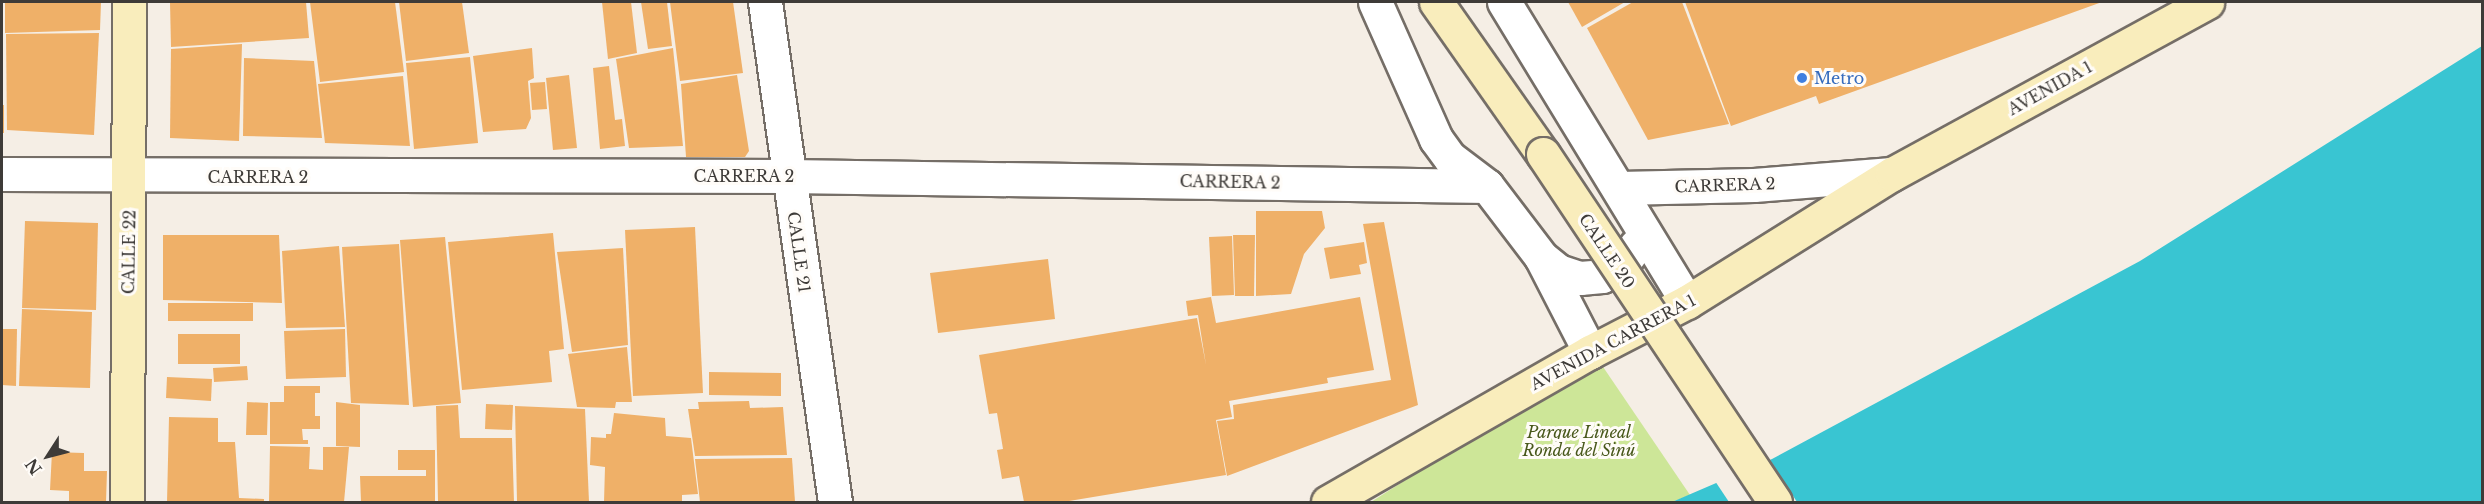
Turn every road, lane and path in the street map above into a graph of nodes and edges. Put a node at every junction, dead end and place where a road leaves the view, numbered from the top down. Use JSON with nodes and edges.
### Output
{"nodes":[{"id":1,"x":129,"y":2,"type":"edge"},
{"id":2,"x":765,"y":2,"type":"edge"},
{"id":3,"x":1375,"y":2,"type":"edge"},
{"id":4,"x":1436,"y":2,"type":"edge"},
{"id":5,"x":1504,"y":2,"type":"edge"},
{"id":6,"x":2207,"y":2,"type":"edge"},
{"id":7,"x":2,"y":174,"type":"edge"},
{"id":8,"x":1892,"y":174,"type":"junction"},
{"id":9,"x":788,"y":176,"type":"junction"},
{"id":10,"x":130,"y":177,"type":"junction"},
{"id":11,"x":1487,"y":186,"type":"junction"},
{"id":12,"x":1619,"y":188,"type":"junction"},
{"id":13,"x":1641,"y":226,"type":"junction"},
{"id":14,"x":1541,"y":257,"type":"junction"},
{"id":15,"x":1687,"y":302,"type":"junction"},
{"id":16,"x":1590,"y":352,"type":"junction"},
{"id":17,"x":127,"y":502,"type":"edge"},
{"id":18,"x":835,"y":502,"type":"edge"},
{"id":19,"x":1328,"y":502,"type":"edge"},
{"id":20,"x":1775,"y":502,"type":"edge"}],
"edges":[{"from":1,"to":10,"type":"street","name":"CALLE 22"},
{"from":2,"to":9,"type":"street","name":"CALLE 21"},
{"from":3,"to":11,"type":"street"},
{"from":4,"to":20,"type":"street","name":"CALLE 20","bridge":true},
{"from":5,"to":12,"type":"street"},
{"from":6,"to":8,"type":"street","name":"AVENIDA 1"},
{"from":7,"to":10,"type":"street","name":"CARRERA 2"},
{"from":8,"to":12,"type":"street","name":"CARRERA 2"},
{"from":8,"to":15,"type":"street","name":"AVENIDA CARRERA 1"},
{"from":9,"to":10,"type":"street","name":"CARRERA 2"},
{"from":9,"to":11,"type":"street","name":"CARRERA 2"},
{"from":9,"to":18,"type":"street","name":"CALLE 21"},
{"from":10,"to":17,"type":"street","name":"CALLE 22"},
{"from":11,"to":14,"type":"street"},
{"from":12,"to":13,"type":"street"},
{"from":13,"to":14,"type":"street"},
{"from":13,"to":15,"type":"street"},
{"from":14,"to":16,"type":"street"},
{"from":15,"to":16,"type":"street","name":"AVENIDA CARRERA 1"},
{"from":16,"to":19,"type":"street","name":"AVENIDA CARRERA 1"}]}
